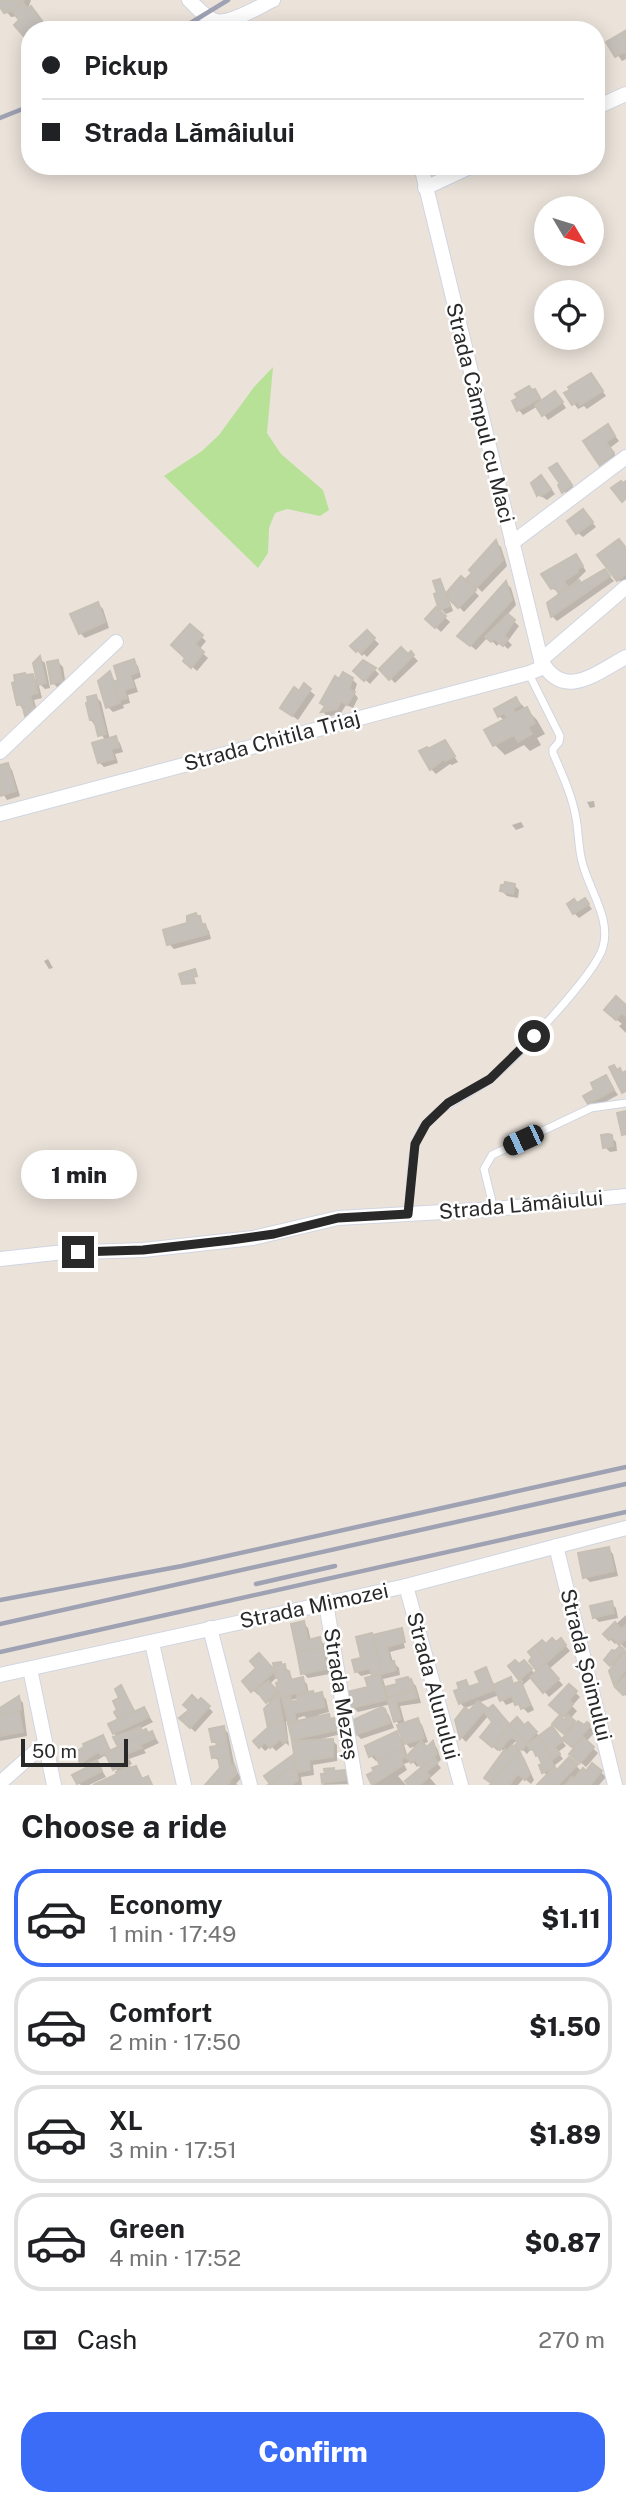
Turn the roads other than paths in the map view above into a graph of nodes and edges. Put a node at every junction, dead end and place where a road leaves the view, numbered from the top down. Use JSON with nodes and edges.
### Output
{"nodes":[{"id":1,"x":189,"y":0,"type":"edge"},
{"id":2,"x":273,"y":0,"type":"edge"},
{"id":3,"x":218,"y":21,"type":"edge"},
{"id":4,"x":224,"y":21,"type":"edge"},
{"id":5,"x":626,"y":94,"type":"edge"},
{"id":6,"x":605,"y":103,"type":"edge"},
{"id":7,"x":423,"y":175,"type":"edge"},
{"id":8,"x":453,"y":175,"type":"edge"},
{"id":9,"x":425,"y":188,"type":"junction"},
{"id":10,"x":626,"y":457,"type":"edge"},
{"id":11,"x":512,"y":543,"type":"junction"},
{"id":12,"x":626,"y":587,"type":"edge"},
{"id":13,"x":116,"y":642,"type":"dead end"},
{"id":14,"x":626,"y":657,"type":"edge"},
{"id":15,"x":542,"y":664,"type":"junction"},
{"id":16,"x":529,"y":673,"type":"junction"},
{"id":17,"x":0,"y":752,"type":"edge"},
{"id":18,"x":0,"y":814,"type":"edge"},
{"id":19,"x":626,"y":1103,"type":"edge"},
{"id":20,"x":626,"y":1196,"type":"edge"},
{"id":21,"x":495,"y":1209,"type":"junction"},
{"id":22,"x":408,"y":1214,"type":"junction"},
{"id":23,"x":0,"y":1259,"type":"edge"},
{"id":24,"x":626,"y":1528,"type":"edge"},
{"id":25,"x":556,"y":1546,"type":"junction"},
{"id":26,"x":406,"y":1586,"type":"junction"},
{"id":27,"x":327,"y":1603,"type":"junction"},
{"id":28,"x":210,"y":1628,"type":"junction"},
{"id":29,"x":152,"y":1643,"type":"junction"},
{"id":30,"x":30,"y":1669,"type":"junction"},
{"id":31,"x":0,"y":1675,"type":"edge"},
{"id":32,"x":45,"y":1743,"type":"junction"},
{"id":33,"x":0,"y":1783,"type":"edge"},
{"id":34,"x":54,"y":1785,"type":"edge"},
{"id":35,"x":184,"y":1785,"type":"edge"},
{"id":36,"x":250,"y":1785,"type":"edge"},
{"id":37,"x":356,"y":1785,"type":"edge"},
{"id":38,"x":461,"y":1785,"type":"edge"},
{"id":39,"x":615,"y":1785,"type":"edge"}],
"edges":[{"from":1,"to":3,"type":"street"},
{"from":2,"to":4,"type":"street"},
{"from":5,"to":6,"type":"street"},
{"from":7,"to":9,"type":"street","name":"Strada Câmpul cu Maci"},
{"from":8,"to":9,"type":"street"},
{"from":9,"to":11,"type":"street","name":"Strada Câmpul cu Maci"},
{"from":10,"to":11,"type":"street"},
{"from":11,"to":15,"type":"street","name":"Strada Câmpul cu Maci"},
{"from":12,"to":15,"type":"street","name":"Strada Chitila Triaj"},
{"from":13,"to":17,"type":"street"},
{"from":14,"to":15,"type":"street"},
{"from":15,"to":16,"type":"street","name":"Strada Chitila Triaj"},
{"from":16,"to":18,"type":"street","name":"Strada Chitila Triaj"},
{"from":16,"to":22,"type":"lane"},
{"from":19,"to":21,"type":"lane"},
{"from":20,"to":21,"type":"street","name":"Strada Lămâiului"},
{"from":21,"to":22,"type":"street","name":"Strada Lămâiului"},
{"from":22,"to":23,"type":"street","name":"Strada Lămâiului"},
{"from":24,"to":25,"type":"street","name":"Strada Mimozei"},
{"from":25,"to":26,"type":"street","name":"Strada Mimozei"},
{"from":25,"to":39,"type":"street","name":"Strada Șoimului"},
{"from":26,"to":27,"type":"street","name":"Strada Mimozei"},
{"from":26,"to":38,"type":"street","name":"Strada Alunului"},
{"from":27,"to":28,"type":"street","name":"Strada Mimozei"},
{"from":27,"to":37,"type":"street","name":"Strada Mezeș"},
{"from":28,"to":29,"type":"street","name":"Strada Mimozei"},
{"from":28,"to":36,"type":"street"},
{"from":29,"to":30,"type":"street","name":"Strada Mimozei"},
{"from":29,"to":35,"type":"street"},
{"from":30,"to":31,"type":"street","name":"Strada Mimozei"},
{"from":30,"to":32,"type":"street"},
{"from":32,"to":33,"type":"street"},
{"from":32,"to":34,"type":"street"}]}
